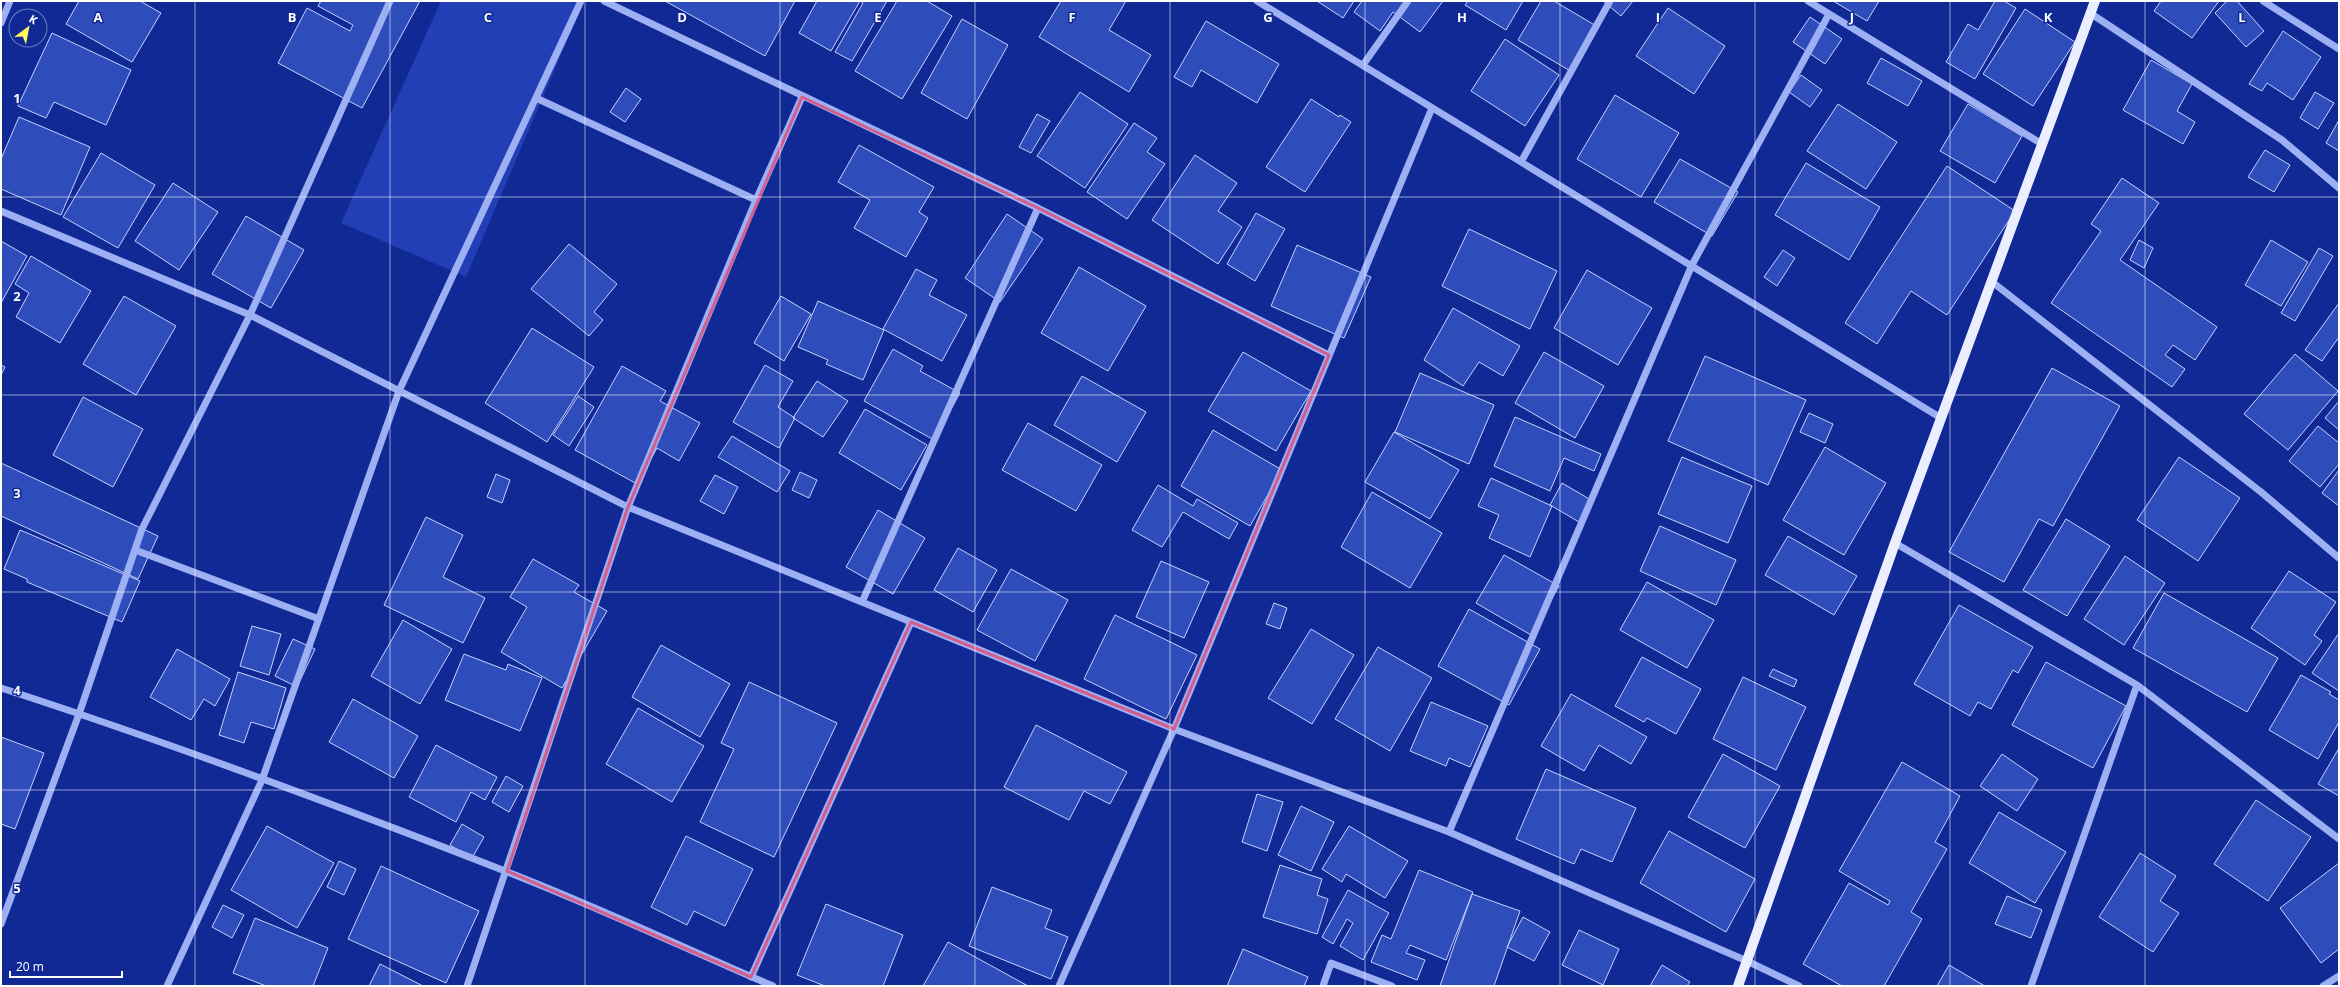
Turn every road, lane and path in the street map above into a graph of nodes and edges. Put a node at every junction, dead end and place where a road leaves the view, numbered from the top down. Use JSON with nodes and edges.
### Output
{"nodes":[{"id":1,"x":10,"y":1,"type":"edge"},
{"id":2,"x":390,"y":1,"type":"edge"},
{"id":3,"x":581,"y":1,"type":"edge"},
{"id":4,"x":604,"y":1,"type":"edge"},
{"id":5,"x":1257,"y":1,"type":"edge"},
{"id":6,"x":1408,"y":1,"type":"edge"},
{"id":7,"x":1610,"y":1,"type":"edge"},
{"id":8,"x":1808,"y":1,"type":"edge"},
{"id":9,"x":2095,"y":1,"type":"edge"},
{"id":10,"x":2263,"y":1,"type":"edge"},
{"id":11,"x":2090,"y":13,"type":"junction"},
{"id":12,"x":1829,"y":14,"type":"junction"},
{"id":13,"x":1,"y":23,"type":"edge"},
{"id":14,"x":2339,"y":49,"type":"edge"},
{"id":15,"x":1363,"y":65,"type":"junction"},
{"id":16,"x":802,"y":97,"type":"junction"},
{"id":17,"x":536,"y":98,"type":"junction"},
{"id":18,"x":1432,"y":108,"type":"junction"},
{"id":19,"x":2042,"y":144,"type":"junction"},
{"id":20,"x":1521,"y":162,"type":"junction"},
{"id":21,"x":2339,"y":188,"type":"edge"},
{"id":22,"x":756,"y":200,"type":"junction"},
{"id":23,"x":1038,"y":208,"type":"junction"},
{"id":24,"x":1,"y":212,"type":"edge"},
{"id":25,"x":1692,"y":266,"type":"junction"},
{"id":26,"x":1991,"y":281,"type":"junction"},
{"id":27,"x":250,"y":315,"type":"junction"},
{"id":28,"x":1329,"y":355,"type":"junction"},
{"id":29,"x":400,"y":391,"type":"junction"},
{"id":30,"x":1941,"y":418,"type":"junction"},
{"id":31,"x":628,"y":507,"type":"junction"},
{"id":32,"x":1895,"y":543,"type":"junction"},
{"id":33,"x":135,"y":550,"type":"junction"},
{"id":34,"x":2339,"y":558,"type":"edge"},
{"id":35,"x":862,"y":602,"type":"junction"},
{"id":36,"x":319,"y":619,"type":"junction"},
{"id":37,"x":911,"y":622,"type":"junction"},
{"id":38,"x":2137,"y":685,"type":"junction"},
{"id":39,"x":1,"y":688,"type":"edge"},
{"id":40,"x":79,"y":714,"type":"junction"},
{"id":41,"x":1174,"y":729,"type":"junction"},
{"id":42,"x":262,"y":780,"type":"junction"},
{"id":43,"x":1449,"y":832,"type":"junction"},
{"id":44,"x":2339,"y":839,"type":"edge"},
{"id":45,"x":507,"y":871,"type":"junction"},
{"id":46,"x":1,"y":924,"type":"edge"},
{"id":47,"x":1747,"y":961,"type":"junction"},
{"id":48,"x":2339,"y":976,"type":"edge"},
{"id":49,"x":751,"y":977,"type":"junction"},
{"id":50,"x":166,"y":986,"type":"edge"},
{"id":51,"x":467,"y":986,"type":"edge"},
{"id":52,"x":773,"y":986,"type":"edge"},
{"id":53,"x":1058,"y":986,"type":"edge"},
{"id":54,"x":1324,"y":986,"type":"edge"},
{"id":55,"x":1392,"y":986,"type":"edge"},
{"id":56,"x":1738,"y":986,"type":"edge"},
{"id":57,"x":1799,"y":986,"type":"edge"},
{"id":58,"x":2031,"y":986,"type":"edge"},
{"id":59,"x":2324,"y":986,"type":"edge"}],
"edges":[{"from":1,"to":13,"type":"street"},
{"from":2,"to":27,"type":"street"},
{"from":3,"to":17,"type":"street"},
{"from":4,"to":16,"type":"street"},
{"from":5,"to":15,"type":"street"},
{"from":6,"to":15,"type":"street"},
{"from":7,"to":20,"type":"street"},
{"from":8,"to":12,"type":"street"},
{"from":9,"to":11,"type":"main road"},
{"from":10,"to":14,"type":"street"},
{"from":11,"to":19,"type":"main road"},
{"from":11,"to":21,"type":"street"},
{"from":12,"to":19,"type":"street"},
{"from":12,"to":25,"type":"street"},
{"from":15,"to":18,"type":"street"},
{"from":16,"to":22,"type":"street"},
{"from":16,"to":23,"type":"street"},
{"from":17,"to":22,"type":"street"},
{"from":17,"to":29,"type":"street"},
{"from":18,"to":20,"type":"street"},
{"from":18,"to":28,"type":"street"},
{"from":19,"to":26,"type":"main road"},
{"from":20,"to":25,"type":"street"},
{"from":22,"to":31,"type":"street"},
{"from":23,"to":28,"type":"street"},
{"from":23,"to":35,"type":"street"},
{"from":24,"to":27,"type":"street"},
{"from":25,"to":30,"type":"street"},
{"from":25,"to":43,"type":"street"},
{"from":26,"to":30,"type":"main road"},
{"from":26,"to":34,"type":"street"},
{"from":27,"to":29,"type":"street"},
{"from":27,"to":33,"type":"street"},
{"from":28,"to":41,"type":"street"},
{"from":29,"to":31,"type":"street"},
{"from":29,"to":36,"type":"street"},
{"from":30,"to":32,"type":"main road"},
{"from":31,"to":35,"type":"street"},
{"from":31,"to":45,"type":"street"},
{"from":32,"to":38,"type":"street"},
{"from":32,"to":47,"type":"main road"},
{"from":33,"to":36,"type":"street"},
{"from":33,"to":40,"type":"street"},
{"from":35,"to":37,"type":"street"},
{"from":36,"to":42,"type":"street"},
{"from":37,"to":41,"type":"street"},
{"from":37,"to":49,"type":"street"},
{"from":38,"to":44,"type":"street"},
{"from":38,"to":58,"type":"street"},
{"from":39,"to":40,"type":"street"},
{"from":40,"to":42,"type":"street"},
{"from":40,"to":46,"type":"street"},
{"from":41,"to":43,"type":"street"},
{"from":41,"to":53,"type":"street"},
{"from":42,"to":45,"type":"street"},
{"from":42,"to":50,"type":"street"},
{"from":43,"to":47,"type":"street"},
{"from":45,"to":49,"type":"street"},
{"from":45,"to":51,"type":"street"},
{"from":47,"to":56,"type":"main road"},
{"from":47,"to":57,"type":"street"},
{"from":48,"to":59,"type":"street"},
{"from":49,"to":52,"type":"street"},
{"from":54,"to":55,"type":"street"}]}
